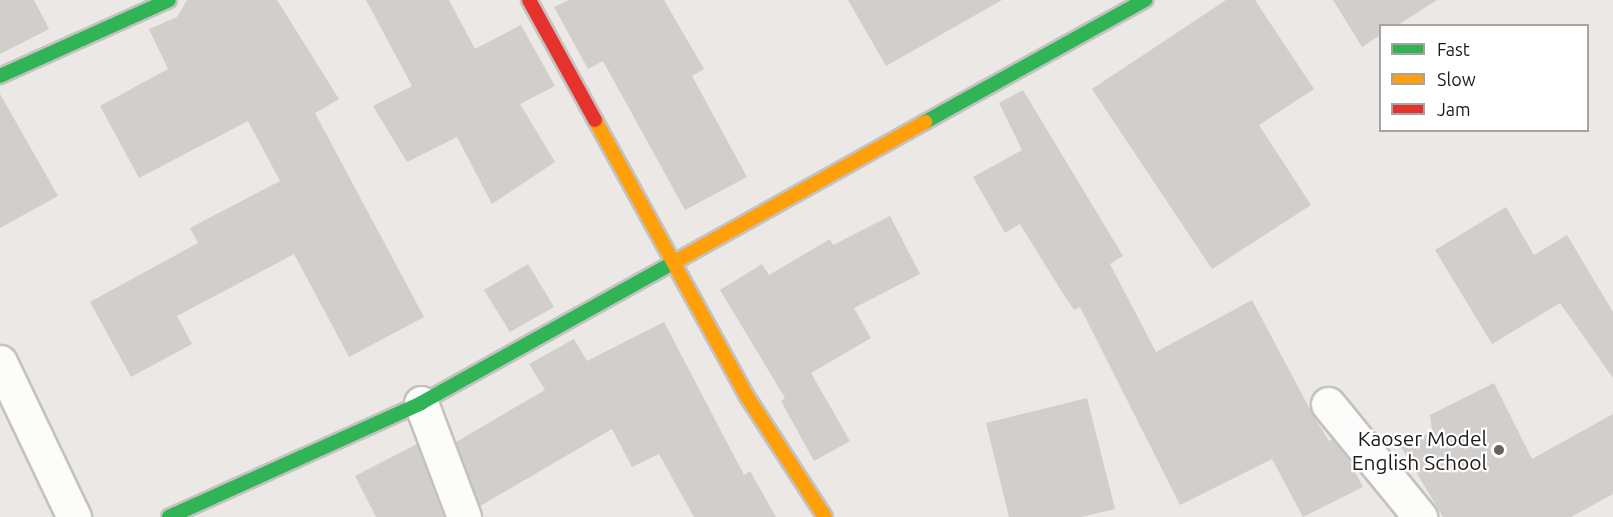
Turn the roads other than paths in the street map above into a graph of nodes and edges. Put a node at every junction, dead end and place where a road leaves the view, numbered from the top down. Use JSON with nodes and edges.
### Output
{"nodes":[{"id":1,"x":169,"y":0,"type":"edge"},
{"id":2,"x":529,"y":0,"type":"edge"},
{"id":3,"x":1145,"y":0,"type":"edge"},
{"id":4,"x":0,"y":76,"type":"edge"},
{"id":5,"x":673,"y":263,"type":"junction"},
{"id":6,"x":0,"y":362,"type":"edge"},
{"id":7,"x":421,"y":402,"type":"junction"},
{"id":8,"x":1328,"y":404,"type":"dead end"},
{"id":9,"x":74,"y":517,"type":"edge"},
{"id":10,"x":169,"y":517,"type":"edge"},
{"id":11,"x":464,"y":517,"type":"edge"},
{"id":12,"x":825,"y":517,"type":"edge"},
{"id":13,"x":1420,"y":517,"type":"edge"}],
"edges":[{"from":1,"to":4,"type":"street"},
{"from":2,"to":5,"type":"street"},
{"from":3,"to":5,"type":"street"},
{"from":5,"to":7,"type":"street"},
{"from":5,"to":12,"type":"street"},
{"from":6,"to":9,"type":"street"},
{"from":7,"to":10,"type":"street"},
{"from":7,"to":11,"type":"street"},
{"from":8,"to":13,"type":"street"}]}
